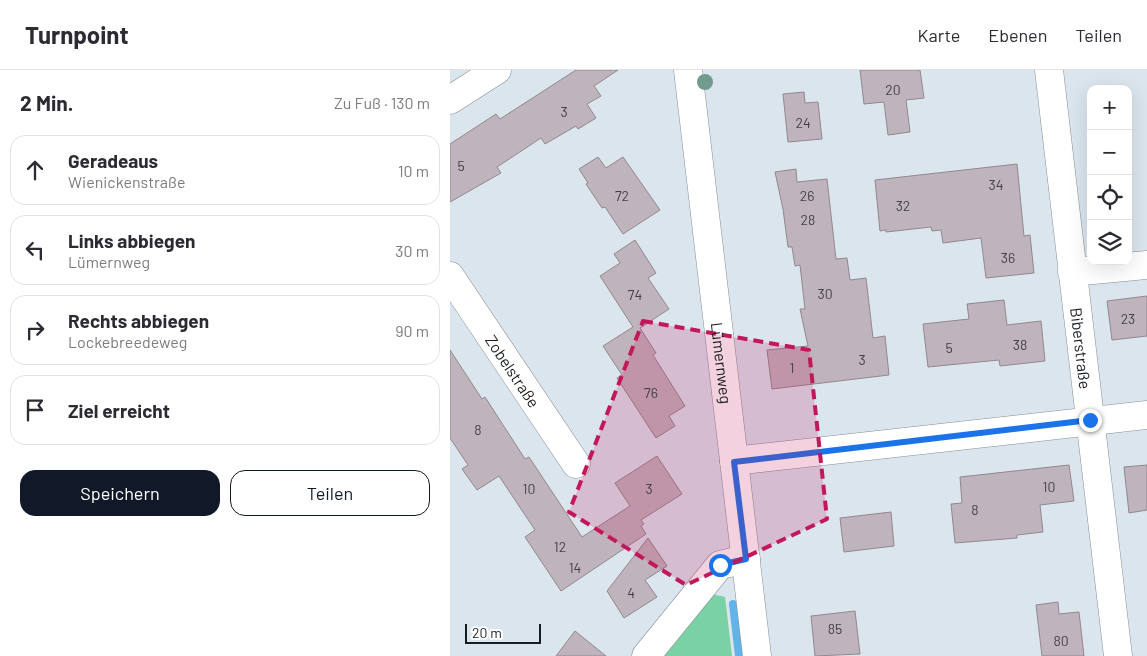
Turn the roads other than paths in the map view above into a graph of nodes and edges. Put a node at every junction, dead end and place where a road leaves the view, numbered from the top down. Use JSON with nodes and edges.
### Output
{"nodes":[{"id":1,"x":498,"y":70,"type":"edge"},
{"id":2,"x":688,"y":70,"type":"edge"},
{"id":3,"x":1049,"y":70,"type":"edge"},
{"id":4,"x":450,"y":100,"type":"edge"},
{"id":5,"x":1147,"y":265,"type":"edge"},
{"id":6,"x":1072,"y":272,"type":"junction"},
{"id":7,"x":450,"y":276,"type":"edge"},
{"id":8,"x":1147,"y":415,"type":"edge"},
{"id":9,"x":1090,"y":420,"type":"junction"},
{"id":10,"x":734,"y":462,"type":"junction"},
{"id":11,"x":576,"y":464,"type":"dead end"},
{"id":12,"x":746,"y":559,"type":"junction"},
{"id":13,"x":646,"y":656,"type":"edge"},
{"id":14,"x":757,"y":656,"type":"edge"},
{"id":15,"x":1118,"y":656,"type":"edge"}],
"edges":[{"from":1,"to":4,"type":"street"},
{"from":2,"to":10,"type":"street","name":"Lümernweg"},
{"from":3,"to":6,"type":"street","name":"Biberstraße"},
{"from":5,"to":6,"type":"street"},
{"from":6,"to":9,"type":"street","name":"Biberstraße"},
{"from":7,"to":11,"type":"street","name":"Zobelstraße"},
{"from":8,"to":9,"type":"street"},
{"from":9,"to":10,"type":"street"},
{"from":9,"to":15,"type":"street","name":"Biberstraße"},
{"from":10,"to":12,"type":"street","name":"Lümernweg"},
{"from":12,"to":13,"type":"street"},
{"from":12,"to":14,"type":"street","name":"Lümernweg"}]}
